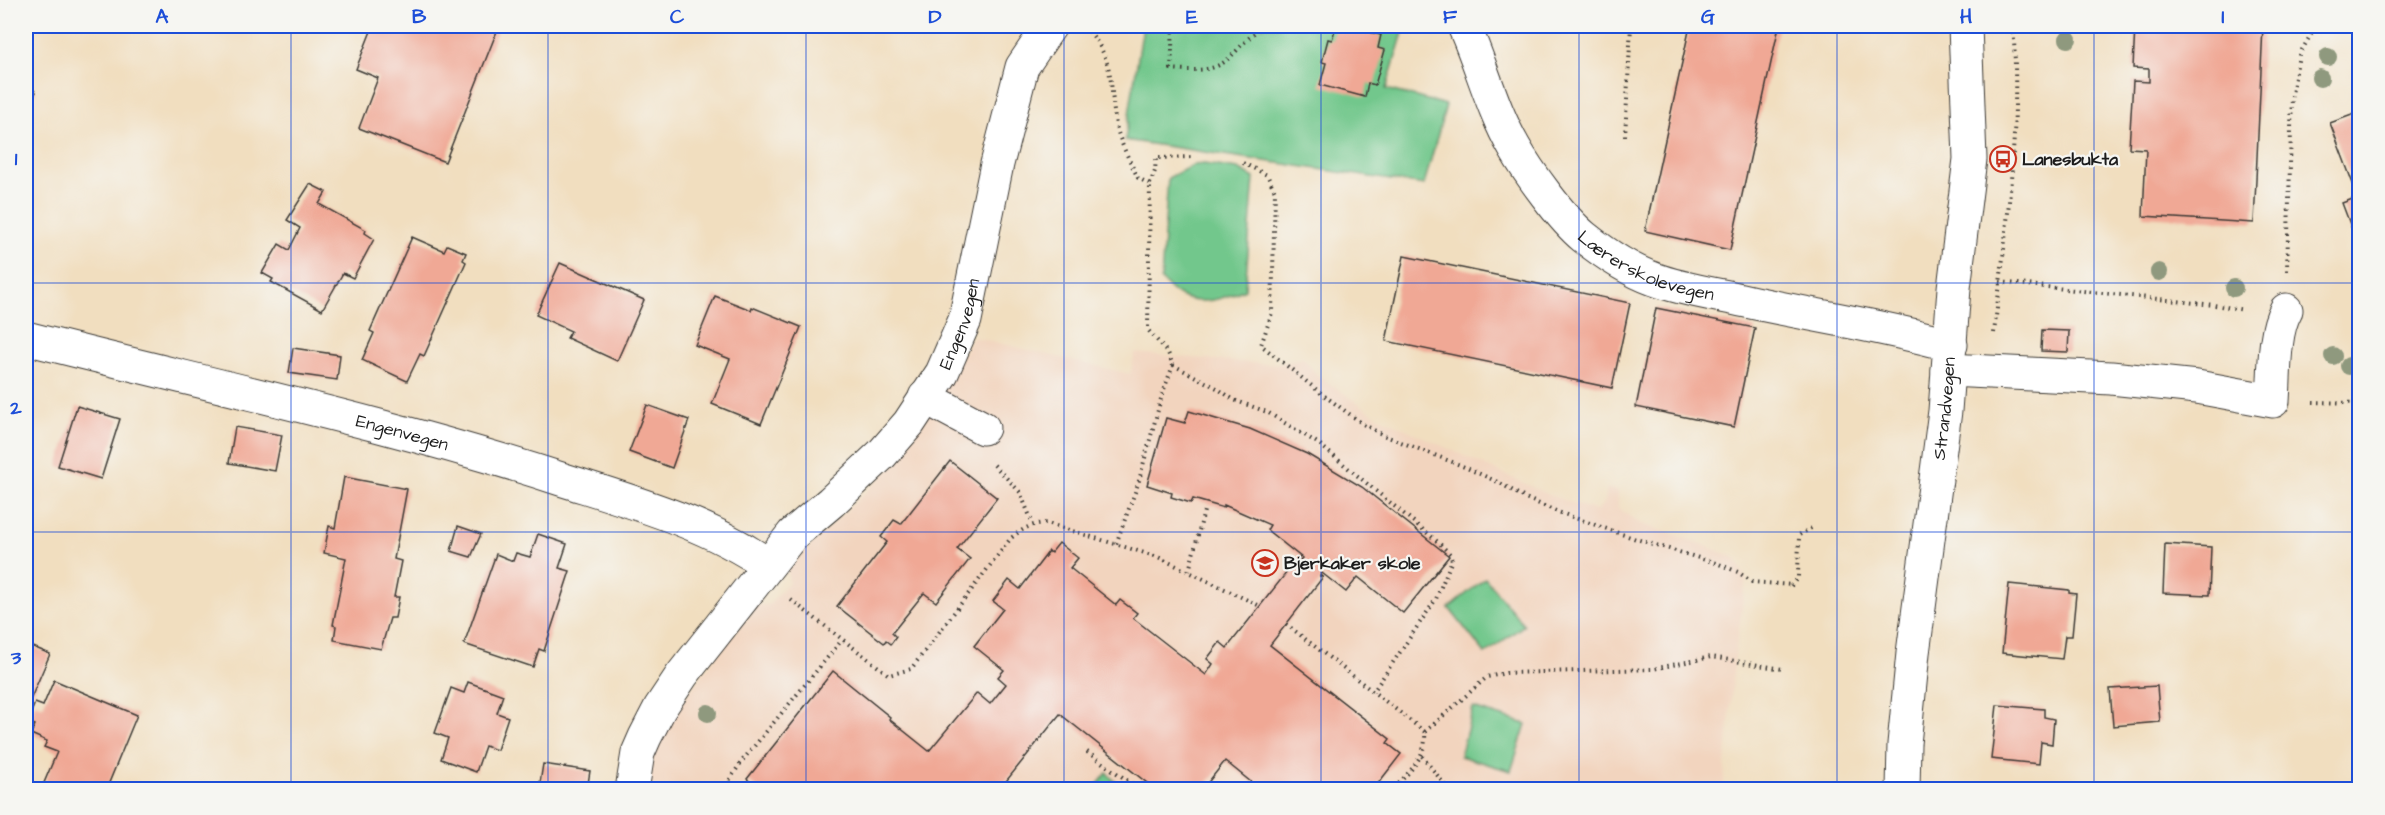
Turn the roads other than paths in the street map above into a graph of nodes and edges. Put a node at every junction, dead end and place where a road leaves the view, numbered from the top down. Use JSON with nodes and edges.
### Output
{"nodes":[{"id":1,"x":1050,"y":26,"type":"edge"},
{"id":2,"x":1464,"y":26,"type":"edge"},
{"id":3,"x":1965,"y":26,"type":"edge"},
{"id":4,"x":2285,"y":314,"type":"road end"},
{"id":5,"x":26,"y":338,"type":"edge"},
{"id":6,"x":1949,"y":358,"type":"junction"},
{"id":7,"x":925,"y":398,"type":"junction"},
{"id":8,"x":982,"y":428,"type":"road end"},
{"id":9,"x":764,"y":571,"type":"junction"},
{"id":10,"x":632,"y":789,"type":"edge"},
{"id":11,"x":1903,"y":789,"type":"edge"}],
"edges":[{"from":1,"to":7,"type":"street","name":"Engenvegen"},
{"from":2,"to":6,"type":"street","name":"Lærerskolevegen"},
{"from":3,"to":6,"type":"street","name":"Strandvegen"},
{"from":4,"to":6,"type":"street","name":"Lærerskolevegen"},
{"from":5,"to":9,"type":"street","name":"Engenvegen"},
{"from":6,"to":11,"type":"street","name":"Strandvegen"},
{"from":7,"to":8,"type":"street"},
{"from":7,"to":9,"type":"street","name":"Engenvegen"},
{"from":9,"to":10,"type":"street","name":"Engenvegen"}]}
